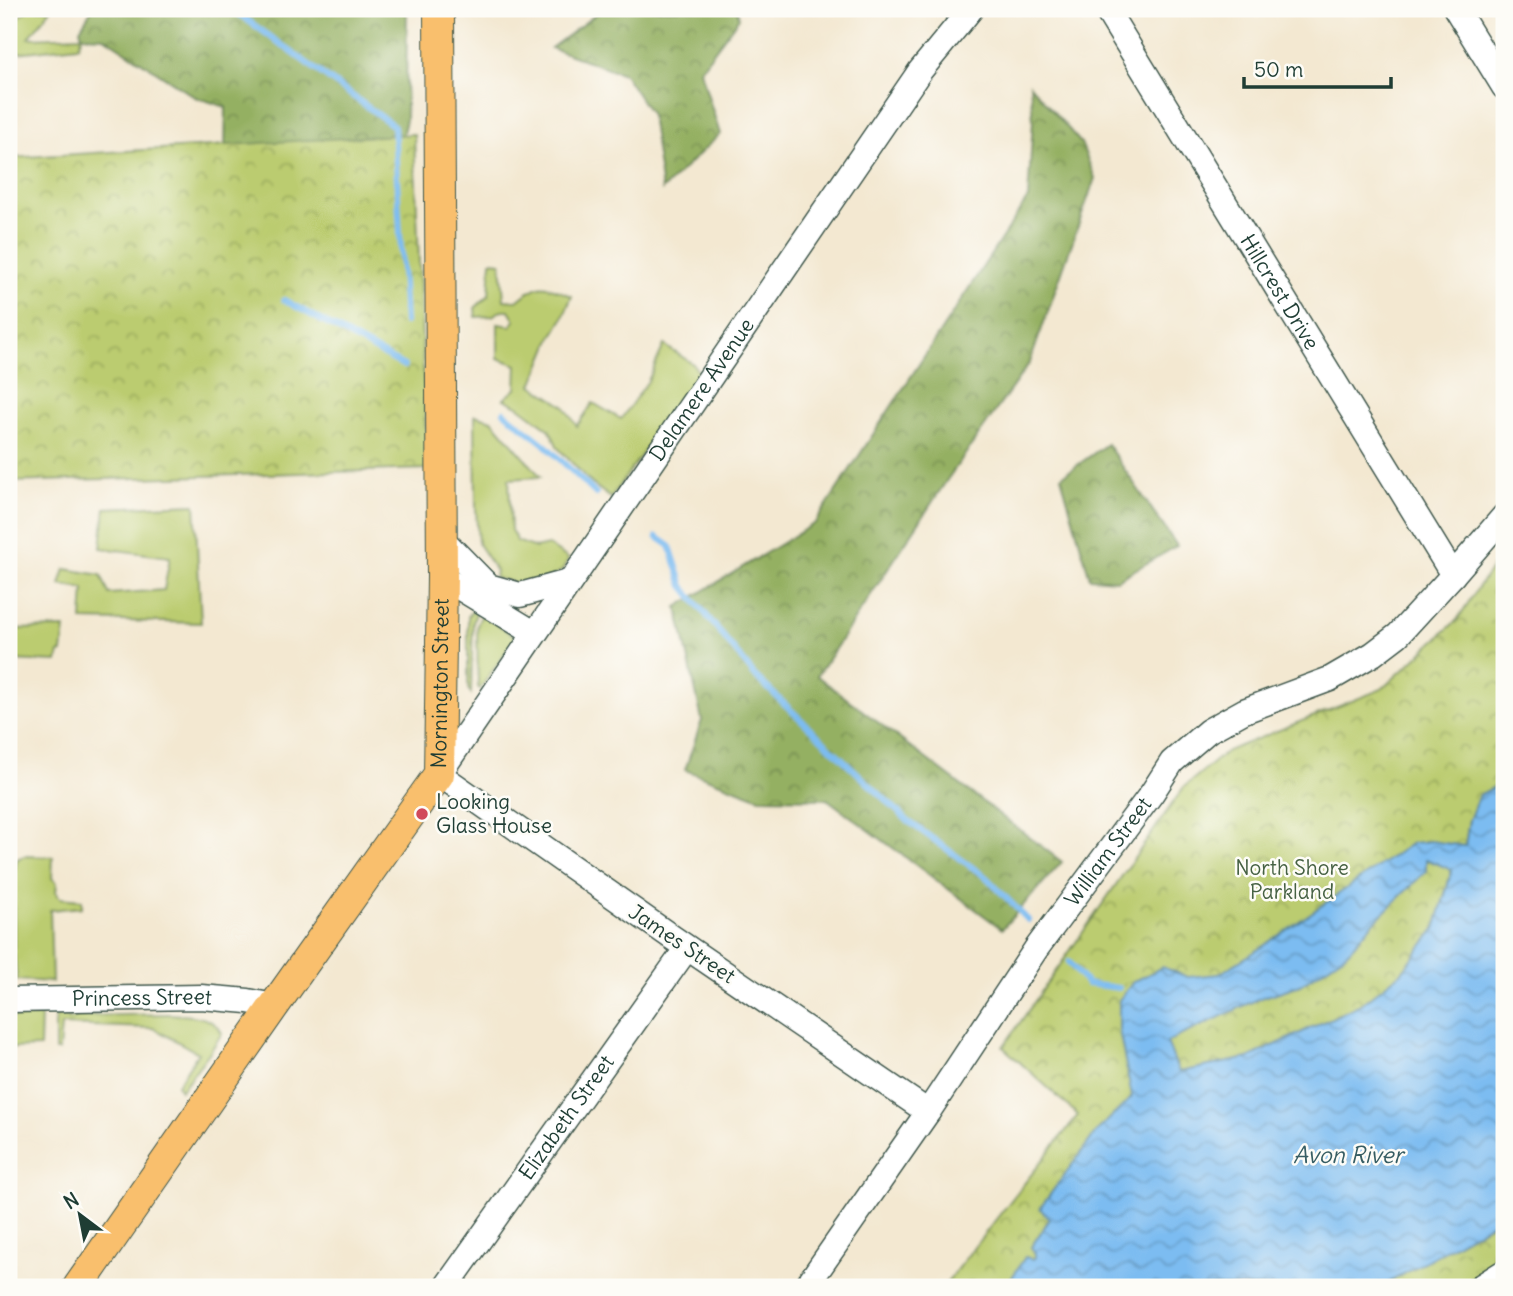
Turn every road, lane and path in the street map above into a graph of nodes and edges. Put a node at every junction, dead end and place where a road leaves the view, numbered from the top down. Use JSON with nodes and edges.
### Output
{"nodes":[{"id":1,"x":439,"y":9,"type":"edge"},
{"id":2,"x":971,"y":9,"type":"edge"},
{"id":3,"x":1106,"y":9,"type":"edge"},
{"id":4,"x":1456,"y":9,"type":"edge"},
{"id":5,"x":1504,"y":87,"type":"edge"},
{"id":6,"x":1504,"y":516,"type":"edge"},
{"id":7,"x":441,"y":538,"type":"junction"},
{"id":8,"x":1453,"y":575,"type":"junction"},
{"id":9,"x":442,"y":577,"type":"junction"},
{"id":10,"x":568,"y":582,"type":"junction"},
{"id":11,"x":534,"y":633,"type":"junction"},
{"id":12,"x":439,"y":774,"type":"junction"},
{"id":13,"x":687,"y":948,"type":"junction"},
{"id":14,"x":9,"y":1000,"type":"edge"},
{"id":15,"x":274,"y":1006,"type":"junction"},
{"id":16,"x":928,"y":1112,"type":"junction"},
{"id":17,"x":1504,"y":1272,"type":"edge"},
{"id":18,"x":78,"y":1287,"type":"edge"},
{"id":19,"x":446,"y":1287,"type":"edge"},
{"id":20,"x":806,"y":1287,"type":"edge"},
{"id":21,"x":1480,"y":1287,"type":"edge"}],
"edges":[{"from":1,"to":7,"type":"main road","name":"Mornington Street"},
{"from":2,"to":10,"type":"street","name":"Delamere Avenue"},
{"from":3,"to":8,"type":"street","name":"Hillcrest Drive"},
{"from":4,"to":5,"type":"street"},
{"from":6,"to":8,"type":"street","name":"William Street"},
{"from":7,"to":9,"type":"main road","name":"Mornington Street"},
{"from":7,"to":10,"type":"street"},
{"from":8,"to":16,"type":"street","name":"William Street"},
{"from":9,"to":11,"type":"street"},
{"from":9,"to":12,"type":"main road","name":"Mornington Street"},
{"from":10,"to":11,"type":"street","name":"Delamere Avenue"},
{"from":11,"to":12,"type":"street","name":"Delamere Avenue"},
{"from":12,"to":13,"type":"street","name":"James Street"},
{"from":12,"to":15,"type":"main road","name":"Mornington Street"},
{"from":13,"to":16,"type":"street","name":"James Street"},
{"from":13,"to":19,"type":"street","name":"Elizabeth Street"},
{"from":14,"to":15,"type":"street","name":"Princess Street"},
{"from":15,"to":18,"type":"main road","name":"Mornington Street"},
{"from":16,"to":20,"type":"street","name":"William Street"},
{"from":17,"to":21,"type":"street"}]}
